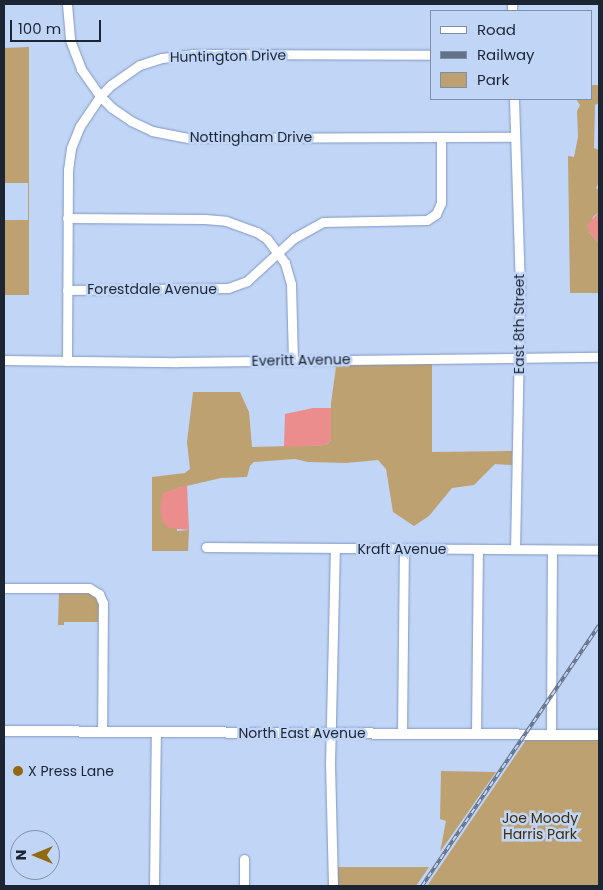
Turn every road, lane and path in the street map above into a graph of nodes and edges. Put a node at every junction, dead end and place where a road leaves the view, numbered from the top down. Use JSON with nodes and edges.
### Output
{"nodes":[{"id":1,"x":66,"y":4,"type":"edge"},
{"id":2,"x":430,"y":55,"type":"edge"},
{"id":3,"x":100,"y":96,"type":"junction"},
{"id":4,"x":514,"y":100,"type":"edge"},
{"id":5,"x":515,"y":137,"type":"junction"},
{"id":6,"x":441,"y":138,"type":"junction"},
{"id":7,"x":67,"y":218,"type":"junction"},
{"id":8,"x":278,"y":252,"type":"junction"},
{"id":9,"x":66,"y":290,"type":"junction"},
{"id":10,"x":599,"y":357,"type":"edge"},
{"id":11,"x":520,"y":358,"type":"junction"},
{"id":12,"x":4,"y":360,"type":"edge"},
{"id":13,"x":293,"y":360,"type":"junction"},
{"id":14,"x":67,"y":361,"type":"junction"},
{"id":15,"x":206,"y":547,"type":"dead end"},
{"id":16,"x":335,"y":549,"type":"junction"},
{"id":17,"x":404,"y":549,"type":"junction"},
{"id":18,"x":478,"y":549,"type":"junction"},
{"id":19,"x":515,"y":549,"type":"junction"},
{"id":20,"x":552,"y":550,"type":"junction"},
{"id":21,"x":599,"y":550,"type":"edge"},
{"id":22,"x":4,"y":588,"type":"edge"},
{"id":23,"x":4,"y":731,"type":"edge"},
{"id":24,"x":102,"y":732,"type":"junction"},
{"id":25,"x":156,"y":732,"type":"junction"},
{"id":26,"x":332,"y":733,"type":"junction"},
{"id":27,"x":402,"y":733,"type":"junction"},
{"id":28,"x":476,"y":734,"type":"junction"},
{"id":29,"x":551,"y":734,"type":"junction"},
{"id":30,"x":599,"y":735,"type":"edge"},
{"id":31,"x":244,"y":860,"type":"dead end"},
{"id":32,"x":154,"y":886,"type":"edge"},
{"id":33,"x":244,"y":886,"type":"edge"},
{"id":34,"x":333,"y":886,"type":"edge"}],
"edges":[{"from":1,"to":3,"type":"street","name":"Nottingham Drive"},
{"from":2,"to":3,"type":"street","name":"Huntington Drive"},
{"from":3,"to":6,"type":"street","name":"Nottingham Drive"},
{"from":3,"to":7,"type":"street","name":"Huntington Drive"},
{"from":4,"to":5,"type":"street","name":"East 8th Street"},
{"from":5,"to":6,"type":"street","name":"Nottingham Drive"},
{"from":5,"to":11,"type":"street","name":"East 8th Street"},
{"from":6,"to":8,"type":"street","name":"Forestdale Avenue"},
{"from":7,"to":8,"type":"street"},
{"from":7,"to":9,"type":"street","name":"Huntington Drive"},
{"from":8,"to":9,"type":"street","name":"Forestdale Avenue"},
{"from":8,"to":13,"type":"street"},
{"from":9,"to":14,"type":"street","name":"Huntington Drive"},
{"from":10,"to":11,"type":"street","name":"Everitt Avenue"},
{"from":11,"to":13,"type":"street","name":"Everitt Avenue"},
{"from":11,"to":19,"type":"street","name":"East 8th Street"},
{"from":12,"to":14,"type":"street","name":"Everitt Avenue"},
{"from":13,"to":14,"type":"street","name":"Everitt Avenue"},
{"from":15,"to":16,"type":"street","name":"Kraft Avenue"},
{"from":16,"to":17,"type":"street","name":"Kraft Avenue"},
{"from":16,"to":26,"type":"street"},
{"from":17,"to":18,"type":"street","name":"Kraft Avenue"},
{"from":17,"to":27,"type":"street"},
{"from":18,"to":19,"type":"street","name":"Kraft Avenue"},
{"from":18,"to":28,"type":"street"},
{"from":19,"to":20,"type":"street","name":"Kraft Avenue"},
{"from":20,"to":21,"type":"street","name":"Kraft Avenue"},
{"from":20,"to":29,"type":"street"},
{"from":22,"to":24,"type":"street"},
{"from":23,"to":24,"type":"main road","name":"North East Avenue"},
{"from":24,"to":25,"type":"main road","name":"North East Avenue"},
{"from":25,"to":26,"type":"main road","name":"North East Avenue"},
{"from":25,"to":32,"type":"street"},
{"from":26,"to":27,"type":"main road","name":"North East Avenue"},
{"from":26,"to":34,"type":"street"},
{"from":27,"to":28,"type":"main road","name":"North East Avenue"},
{"from":28,"to":29,"type":"main road","name":"North East Avenue"},
{"from":29,"to":30,"type":"main road","name":"North East Avenue"},
{"from":31,"to":33,"type":"street"}]}
